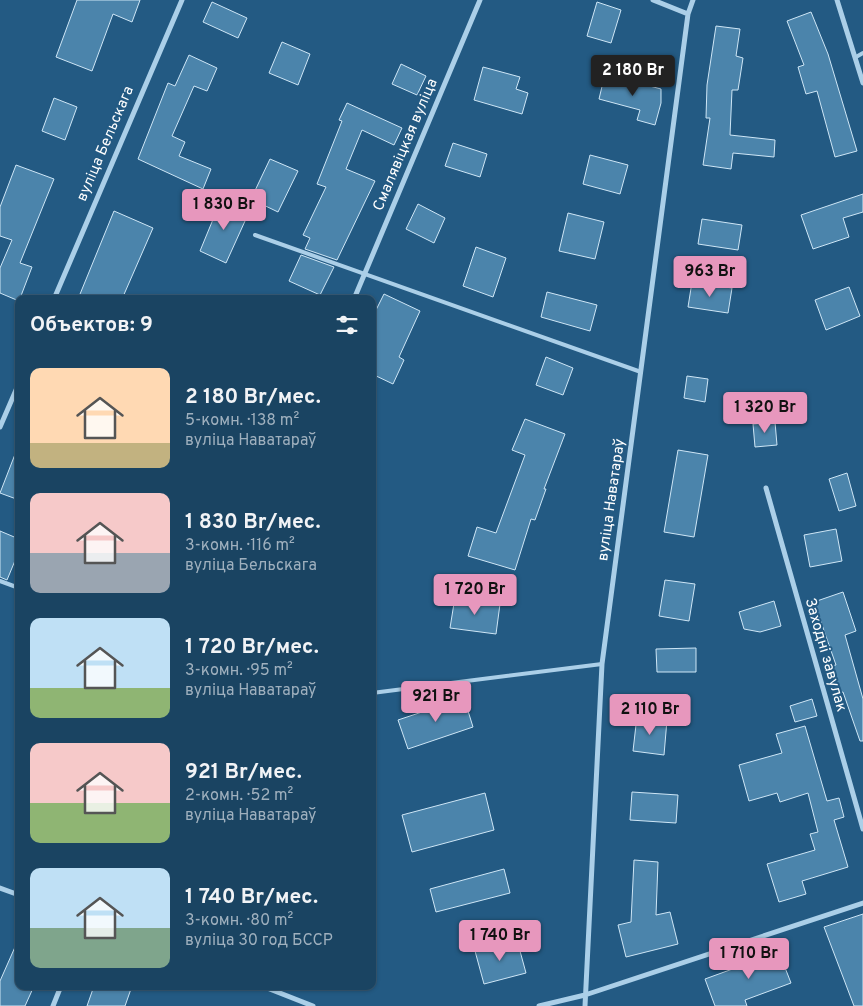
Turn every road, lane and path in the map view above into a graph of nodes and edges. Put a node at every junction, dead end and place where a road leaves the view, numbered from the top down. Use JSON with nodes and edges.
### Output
{"nodes":[{"id":1,"x":182,"y":0,"type":"edge"},
{"id":2,"x":480,"y":0,"type":"edge"},
{"id":3,"x":653,"y":0,"type":"edge"},
{"id":4,"x":693,"y":0,"type":"edge"},
{"id":5,"x":837,"y":0,"type":"edge"},
{"id":6,"x":688,"y":14,"type":"junction"},
{"id":7,"x":863,"y":54,"type":"edge"},
{"id":8,"x":856,"y":57,"type":"junction"},
{"id":9,"x":863,"y":83,"type":"edge"},
{"id":10,"x":255,"y":234,"type":"dead end"},
{"id":11,"x":365,"y":272,"type":"junction"},
{"id":12,"x":56,"y":295,"type":"edge"},
{"id":13,"x":356,"y":295,"type":"edge"},
{"id":14,"x":642,"y":372,"type":"junction"},
{"id":15,"x":15,"y":392,"type":"edge"},
{"id":16,"x":0,"y":427,"type":"edge"},
{"id":17,"x":766,"y":488,"type":"dead end"},
{"id":18,"x":0,"y":581,"type":"edge"},
{"id":19,"x":15,"y":587,"type":"edge"},
{"id":20,"x":602,"y":664,"type":"junction"},
{"id":21,"x":376,"y":692,"type":"edge"},
{"id":22,"x":863,"y":829,"type":"edge"},
{"id":23,"x":0,"y":888,"type":"edge"},
{"id":24,"x":15,"y":894,"type":"edge"},
{"id":25,"x":863,"y":904,"type":"edge"},
{"id":26,"x":60,"y":990,"type":"edge"},
{"id":27,"x":272,"y":990,"type":"edge"},
{"id":28,"x":585,"y":995,"type":"junction"},
{"id":29,"x":53,"y":1006,"type":"edge"},
{"id":30,"x":313,"y":1006,"type":"edge"},
{"id":31,"x":539,"y":1006,"type":"edge"},
{"id":32,"x":585,"y":1006,"type":"edge"}],
"edges":[{"from":1,"to":12,"type":"street","name":"вуліца Бельскага"},
{"from":2,"to":11,"type":"street","name":"Смалявіцкая вуліца"},
{"from":3,"to":6,"type":"street"},
{"from":4,"to":6,"type":"street","name":"вуліца Наватараў"},
{"from":5,"to":8,"type":"street"},
{"from":6,"to":14,"type":"street","name":"вуліца Наватараў"},
{"from":7,"to":8,"type":"lane"},
{"from":8,"to":9,"type":"street"},
{"from":10,"to":11,"type":"lane"},
{"from":11,"to":13,"type":"street","name":"Смалявіцкая вуліца"},
{"from":11,"to":14,"type":"lane"},
{"from":14,"to":20,"type":"street","name":"вуліца Наватараў"},
{"from":15,"to":16,"type":"street"},
{"from":17,"to":22,"type":"street","name":"Заходні завулак"},
{"from":18,"to":19,"type":"lane"},
{"from":20,"to":21,"type":"lane"},
{"from":20,"to":28,"type":"street","name":"вуліца Наватараў"},
{"from":23,"to":24,"type":"street"},
{"from":25,"to":28,"type":"street"},
{"from":26,"to":29,"type":"street"},
{"from":27,"to":30,"type":"street"},
{"from":28,"to":31,"type":"street"},
{"from":28,"to":32,"type":"street","name":"вуліца Наватараў"}]}
